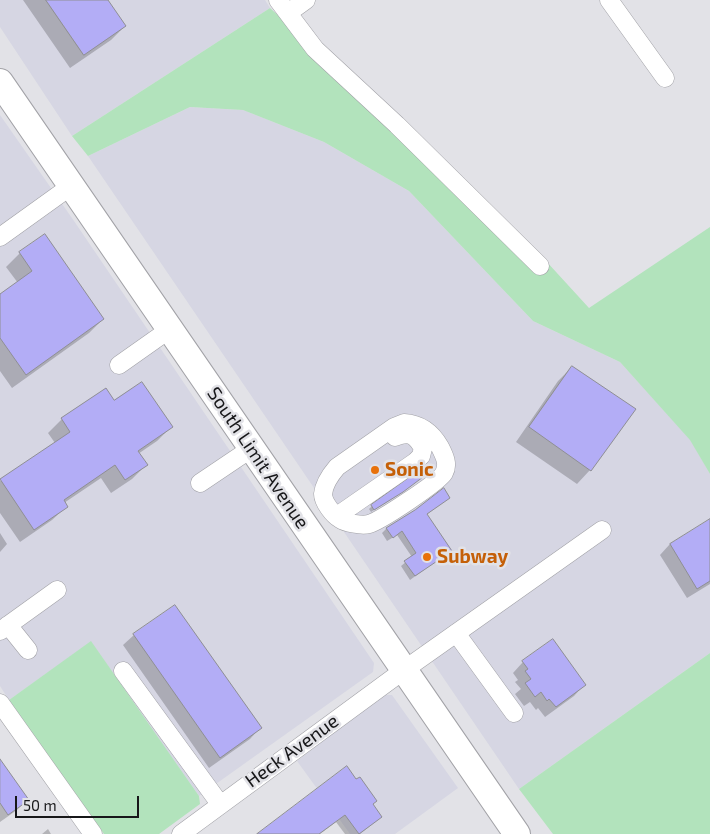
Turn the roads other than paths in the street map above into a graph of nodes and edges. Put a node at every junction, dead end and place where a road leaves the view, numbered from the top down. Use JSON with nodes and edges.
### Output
{"nodes":[{"id":1,"x":306,"y":0,"type":"edge"},
{"id":2,"x":609,"y":0,"type":"edge"},
{"id":3,"x":283,"y":6,"type":"edge"},
{"id":4,"x":665,"y":78,"type":"dead end"},
{"id":5,"x":0,"y":82,"type":"edge"},
{"id":6,"x":71,"y":186,"type":"junction"},
{"id":7,"x":0,"y":236,"type":"edge"},
{"id":8,"x":540,"y":266,"type":"dead end"},
{"id":9,"x":170,"y":329,"type":"junction"},
{"id":10,"x":119,"y":365,"type":"dead end"},
{"id":11,"x":252,"y":448,"type":"junction"},
{"id":12,"x":345,"y":461,"type":"junction"},
{"id":13,"x":200,"y":482,"type":"dead end"},
{"id":14,"x":335,"y":514,"type":"junction"},
{"id":15,"x":308,"y":530,"type":"junction"},
{"id":16,"x":602,"y":530,"type":"dead end"},
{"id":17,"x":57,"y":590,"type":"dead end"},
{"id":18,"x":4,"y":628,"type":"edge"},
{"id":19,"x":456,"y":633,"type":"junction"},
{"id":20,"x":28,"y":650,"type":"dead end"},
{"id":21,"x":404,"y":670,"type":"junction"},
{"id":22,"x":123,"y":671,"type":"dead end"},
{"id":23,"x":0,"y":703,"type":"edge"},
{"id":24,"x":514,"y":713,"type":"dead end"},
{"id":25,"x":220,"y":804,"type":"junction"},
{"id":26,"x":93,"y":834,"type":"edge"},
{"id":27,"x":181,"y":834,"type":"edge"},
{"id":28,"x":517,"y":834,"type":"edge"}],
"edges":[{"from":1,"to":3,"type":"street"},
{"from":2,"to":4,"type":"street"},
{"from":3,"to":8,"type":"street"},
{"from":5,"to":6,"type":"highway","name":"South Limit Avenue"},
{"from":6,"to":7,"type":"street"},
{"from":6,"to":9,"type":"highway","name":"South Limit Avenue"},
{"from":9,"to":10,"type":"street"},
{"from":9,"to":11,"type":"highway","name":"South Limit Avenue"},
{"from":11,"to":13,"type":"street"},
{"from":11,"to":15,"type":"highway","name":"South Limit Avenue"},
{"from":12,"to":14,"type":"street"},
{"from":12,"to":14,"type":"street"},
{"from":12,"to":14,"type":"street"},
{"from":14,"to":15,"type":"street"},
{"from":15,"to":21,"type":"highway","name":"South Limit Avenue"},
{"from":16,"to":19,"type":"street","name":"Heck Avenue"},
{"from":17,"to":18,"type":"street"},
{"from":18,"to":20,"type":"street"},
{"from":19,"to":21,"type":"street","name":"Heck Avenue"},
{"from":19,"to":24,"type":"street"},
{"from":21,"to":25,"type":"street","name":"Heck Avenue"},
{"from":21,"to":28,"type":"highway","name":"South Limit Avenue"},
{"from":22,"to":25,"type":"street"},
{"from":23,"to":26,"type":"street"},
{"from":25,"to":27,"type":"street","name":"Heck Avenue"}]}
